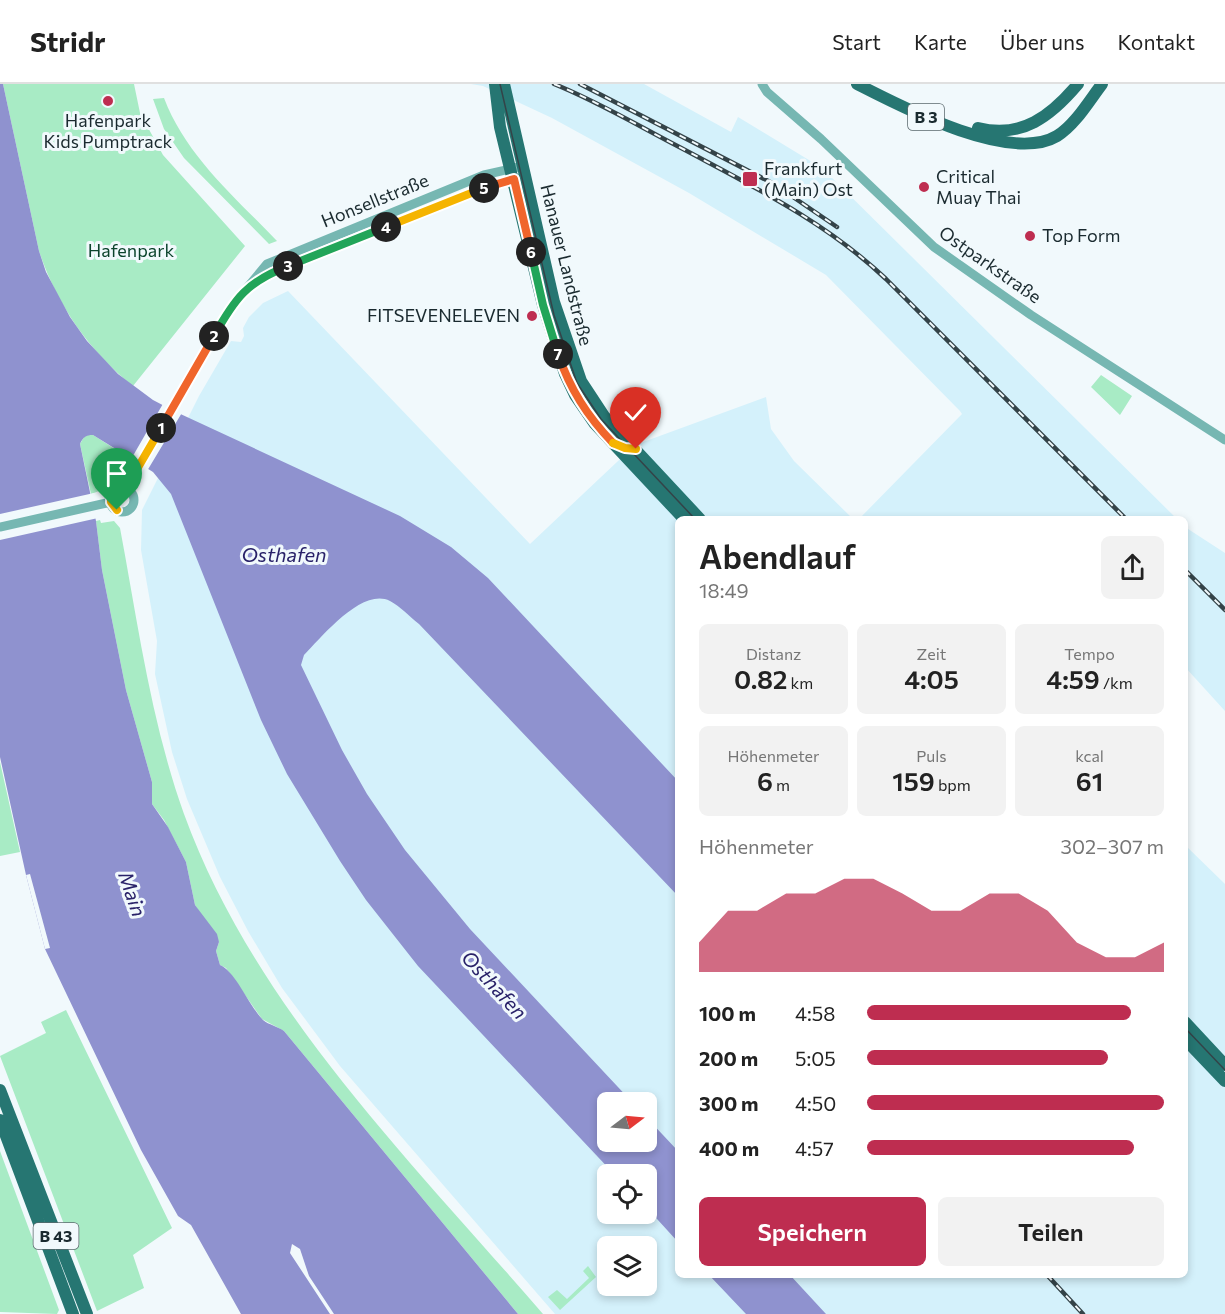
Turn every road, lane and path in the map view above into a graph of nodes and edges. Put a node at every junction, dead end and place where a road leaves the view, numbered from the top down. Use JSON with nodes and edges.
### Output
{"nodes":[{"id":1,"x":495,"y":84,"type":"edge"},
{"id":2,"x":504,"y":84,"type":"edge"},
{"id":3,"x":762,"y":84,"type":"edge"},
{"id":4,"x":857,"y":84,"type":"edge"},
{"id":5,"x":869,"y":84,"type":"edge"},
{"id":6,"x":1080,"y":84,"type":"edge"},
{"id":7,"x":1099,"y":88,"type":"edge"},
{"id":8,"x":518,"y":172,"type":"junction"},
{"id":9,"x":584,"y":395,"type":"junction"},
{"id":10,"x":1225,"y":440,"type":"edge"},
{"id":11,"x":615,"y":445,"type":"junction"},
{"id":12,"x":636,"y":449,"type":"junction"},
{"id":13,"x":638,"y":470,"type":"junction"},
{"id":14,"x":126,"y":488,"type":"junction"},
{"id":15,"x":111,"y":502,"type":"junction"},
{"id":16,"x":681,"y":516,"type":"edge"},
{"id":17,"x":697,"y":516,"type":"edge"},
{"id":18,"x":0,"y":527,"type":"edge"},
{"id":19,"x":1188,"y":1025,"type":"edge"},
{"id":20,"x":1188,"y":1042,"type":"edge"},
{"id":21,"x":1225,"y":1065,"type":"edge"},
{"id":22,"x":1225,"y":1082,"type":"edge"},
{"id":23,"x":0,"y":1090,"type":"edge"},
{"id":24,"x":0,"y":1120,"type":"edge"},
{"id":25,"x":73,"y":1314,"type":"edge"},
{"id":26,"x":87,"y":1314,"type":"edge"}],
"edges":[{"from":1,"to":8,"type":"main road","name":"Hanauer Landstraße"},
{"from":2,"to":8,"type":"main road","name":"Hanauer Landstraße"},
{"from":3,"to":10,"type":"street","name":"Ostparkstraße"},
{"from":4,"to":7,"type":"main road","number":"B 3"},
{"from":5,"to":6,"type":"main road","number":"B 3"},
{"from":6,"to":7,"type":"main road"},
{"from":8,"to":9,"type":"main road","name":"Hanauer Landstraße"},
{"from":8,"to":14,"type":"street","name":"Honsellstraße"},
{"from":9,"to":11,"type":"main road"},
{"from":9,"to":12,"type":"main road","name":"Hanauer Landstraße"},
{"from":11,"to":12,"type":"main road"},
{"from":11,"to":13,"type":"main road"},
{"from":12,"to":13,"type":"main road"},
{"from":12,"to":17,"type":"main road","name":"Hanauer Landstraße"},
{"from":13,"to":16,"type":"main road"},
{"from":14,"to":15,"type":"street"},
{"from":14,"to":15,"type":"street"},
{"from":15,"to":18,"type":"street"},
{"from":19,"to":21,"type":"main road"},
{"from":20,"to":22,"type":"main road"},
{"from":23,"to":26,"type":"main road","number":"B 43"},
{"from":24,"to":25,"type":"main road","number":"B 43"}]}
